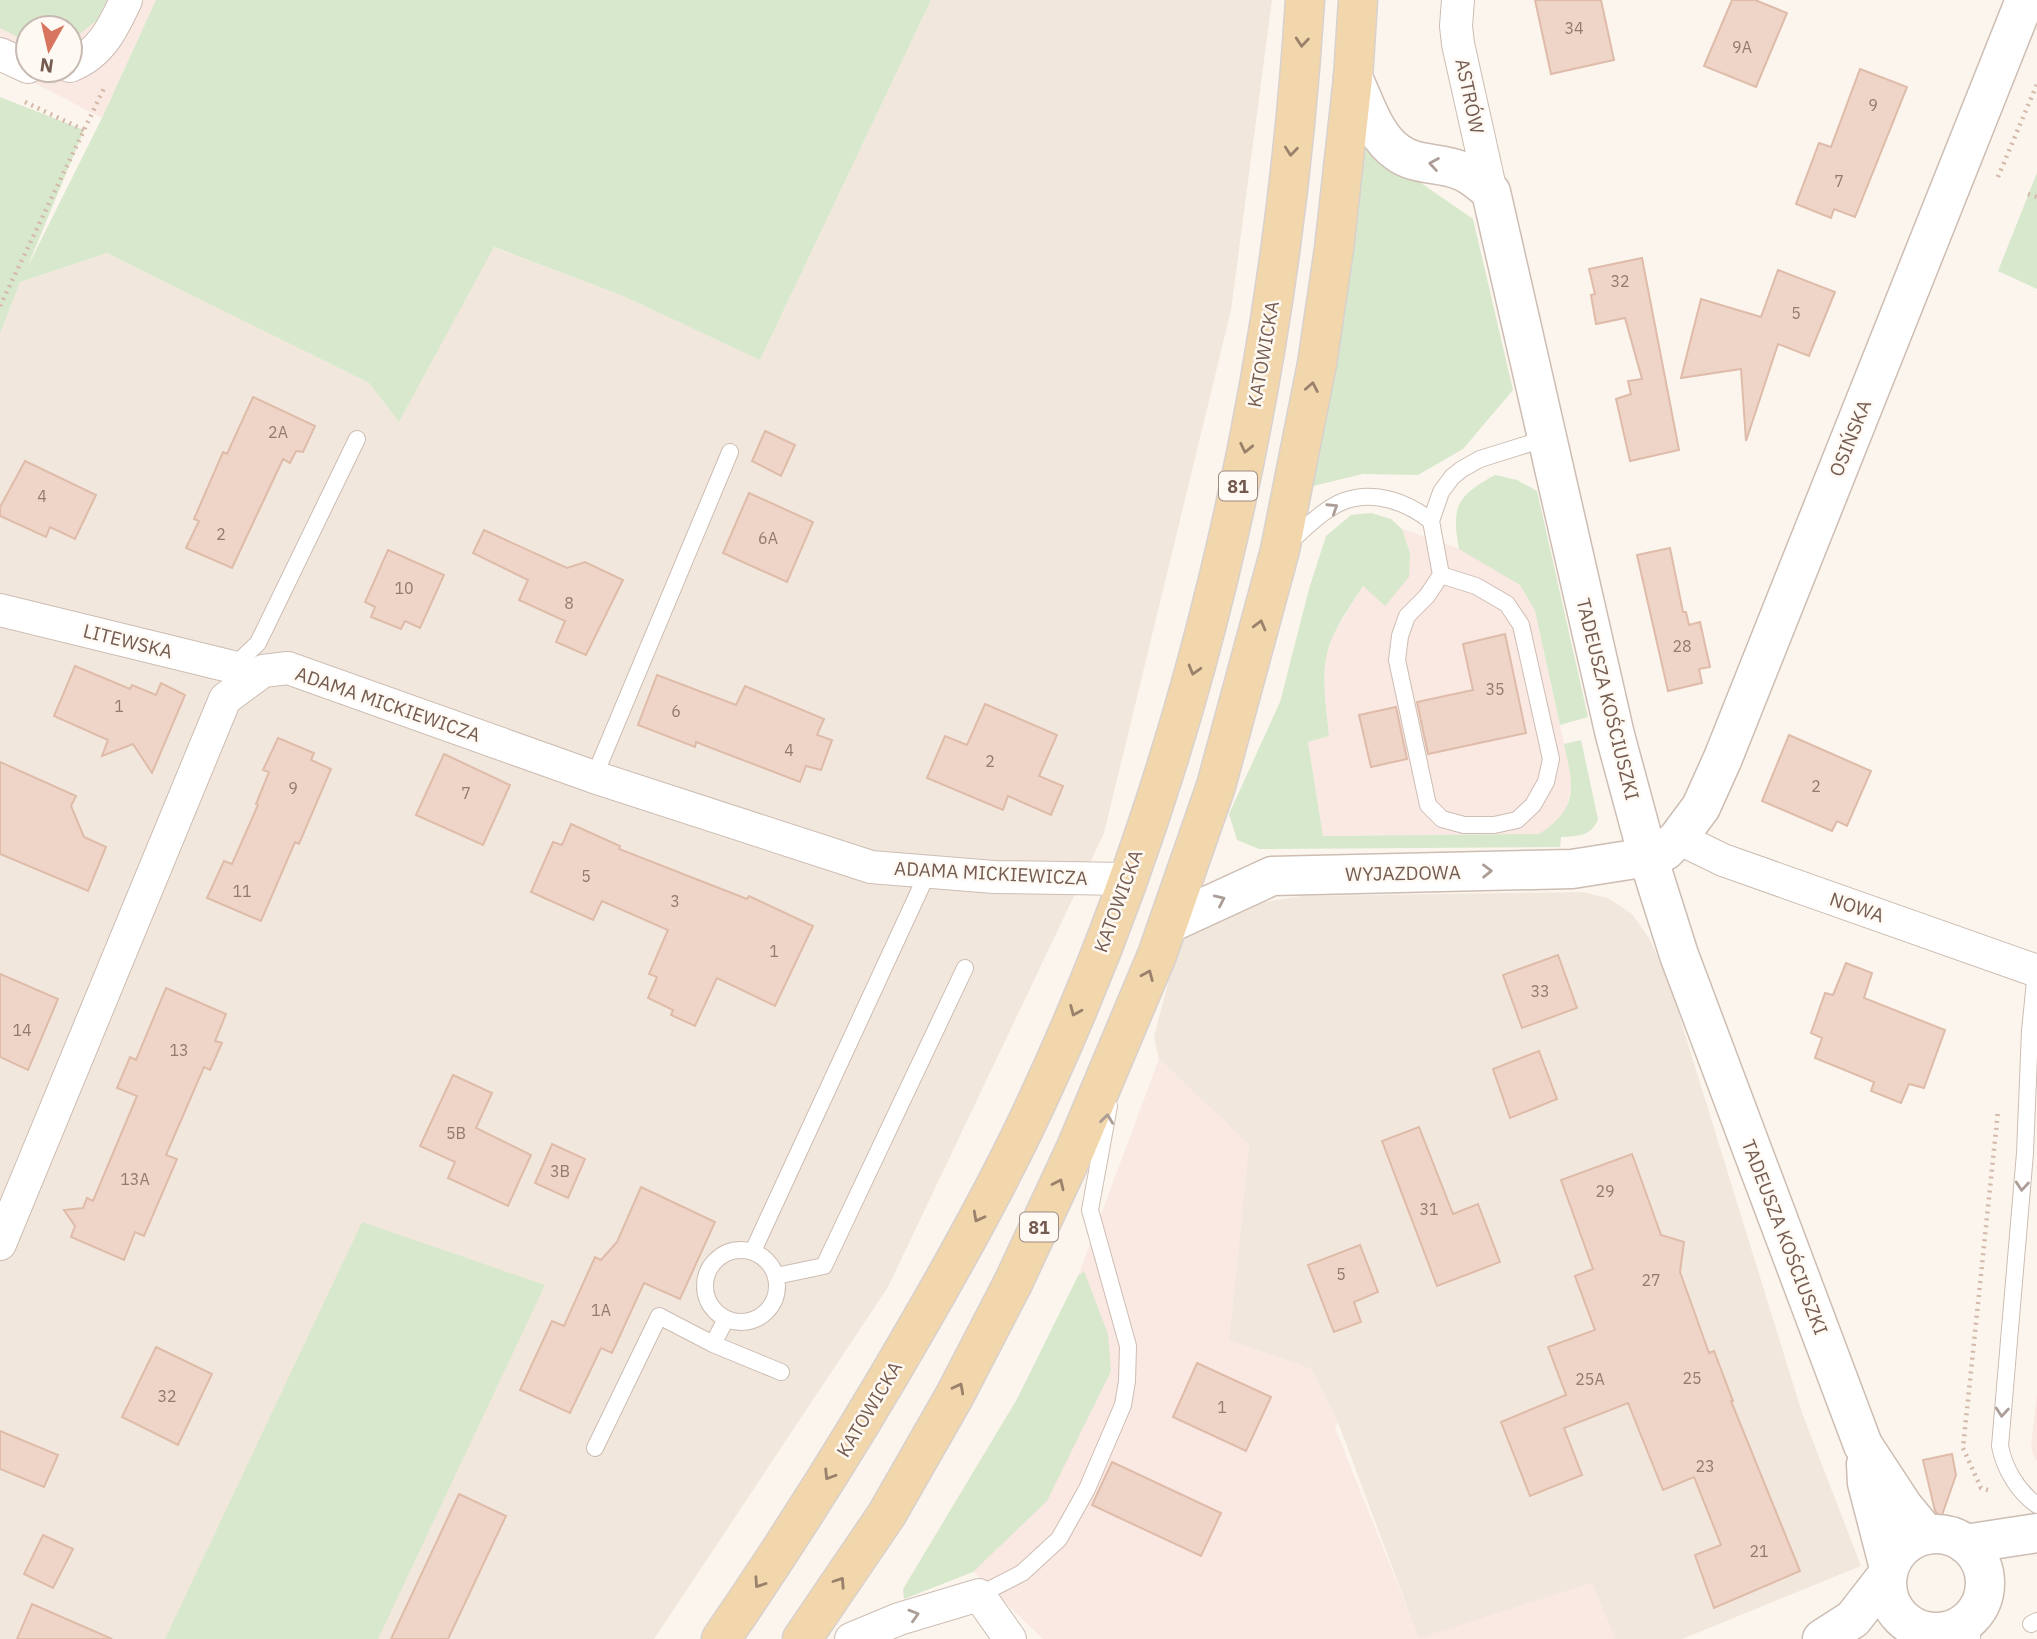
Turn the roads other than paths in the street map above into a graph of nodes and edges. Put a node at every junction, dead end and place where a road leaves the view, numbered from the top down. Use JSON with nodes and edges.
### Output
{"nodes":[{"id":1,"x":126,"y":0,"type":"edge"},
{"id":2,"x":1305,"y":0,"type":"edge"},
{"id":3,"x":1357,"y":0,"type":"edge"},
{"id":4,"x":1458,"y":0,"type":"edge"},
{"id":5,"x":2025,"y":0,"type":"edge"},
{"id":6,"x":84,"y":57,"type":"edge"},
{"id":7,"x":1353,"y":78,"type":"junction"},
{"id":8,"x":1491,"y":191,"type":"junction"},
{"id":9,"x":1547,"y":438,"type":"junction"},
{"id":10,"x":357,"y":439,"type":"dead end"},
{"id":11,"x":730,"y":452,"type":"dead end"},
{"id":12,"x":1432,"y":522,"type":"junction"},
{"id":13,"x":1280,"y":551,"type":"junction"},
{"id":14,"x":1441,"y":575,"type":"junction"},
{"id":15,"x":0,"y":610,"type":"edge"},
{"id":16,"x":243,"y":673,"type":"junction"},
{"id":17,"x":594,"y":777,"type":"junction"},
{"id":18,"x":1663,"y":848,"type":"junction"},
{"id":19,"x":928,"y":872,"type":"junction"},
{"id":20,"x":1128,"y":879,"type":"junction"},
{"id":21,"x":1168,"y":924,"type":"junction"},
{"id":22,"x":965,"y":968,"type":"dead end"},
{"id":23,"x":2037,"y":971,"type":"edge"},
{"id":24,"x":1116,"y":1053,"type":"junction"},
{"id":25,"x":0,"y":1244,"type":"edge"},
{"id":26,"x":753,"y":1251,"type":"junction"},
{"id":27,"x":776,"y":1276,"type":"junction"},
{"id":28,"x":726,"y":1319,"type":"junction"},
{"id":29,"x":713,"y":1344,"type":"junction"},
{"id":30,"x":781,"y":1372,"type":"dead end"},
{"id":31,"x":1863,"y":1445,"type":"junction"},
{"id":32,"x":595,"y":1448,"type":"dead end"},
{"id":33,"x":2037,"y":1504,"type":"edge"},
{"id":34,"x":1927,"y":1535,"type":"junction"},
{"id":35,"x":2037,"y":1536,"type":"edge"},
{"id":36,"x":1965,"y":1544,"type":"junction"},
{"id":37,"x":1889,"y":1571,"type":"junction"},
{"id":38,"x":1985,"y":1583,"type":"junction"},
{"id":39,"x":979,"y":1595,"type":"junction"},
{"id":40,"x":1964,"y":1631,"type":"edge"},
{"id":41,"x":1921,"y":1632,"type":"edge"},
{"id":42,"x":721,"y":1639,"type":"edge"},
{"id":43,"x":802,"y":1639,"type":"edge"},
{"id":44,"x":851,"y":1639,"type":"edge"},
{"id":45,"x":1010,"y":1639,"type":"edge"},
{"id":46,"x":1822,"y":1639,"type":"edge"},
{"id":47,"x":1853,"y":1639,"type":"edge"}],
"edges":[{"from":1,"to":6,"type":"street"},
{"from":2,"to":20,"type":"main road","name":"KATOWICKA","number":"81","one_way":true},
{"from":3,"to":7,"type":"main road","number":"81"},
{"from":4,"to":8,"type":"street","name":"ASTRÓW"},
{"from":5,"to":18,"type":"street","name":"OSIŃSKA"},
{"from":8,"to":7,"type":"street","one_way":true},
{"from":13,"to":7,"type":"main road","number":"81","one_way":true},
{"from":8,"to":9,"type":"street","name":"TADEUSZA KOŚCIUSZKI"},
{"from":9,"to":12,"type":"lane"},
{"from":9,"to":18,"type":"street","name":"TADEUSZA KOŚCIUSZKI"},
{"from":10,"to":16,"type":"lane"},
{"from":11,"to":17,"type":"lane"},
{"from":13,"to":12,"type":"lane","one_way":true},
{"from":12,"to":14,"type":"lane"},
{"from":21,"to":13,"type":"main road","number":"81","one_way":true},
{"from":14,"to":14,"type":"lane"},
{"from":15,"to":16,"type":"street","name":"LITEWSKA"},
{"from":16,"to":17,"type":"street","name":"ADAMA MICKIEWICZA"},
{"from":16,"to":25,"type":"street","name":"ADAMA MICKIEWICZA"},
{"from":17,"to":19,"type":"street","name":"ADAMA MICKIEWICZA"},
{"from":21,"to":18,"type":"street","name":"WYJAZDOWA","one_way":true},
{"from":18,"to":23,"type":"street","name":"NOWA"},
{"from":18,"to":31,"type":"street","name":"TADEUSZA KOŚCIUSZKI"},
{"from":19,"to":20,"type":"street","name":"ADAMA MICKIEWICZA"},
{"from":19,"to":26,"type":"lane"},
{"from":20,"to":42,"type":"main road","name":"KATOWICKA","number":"81","one_way":true},
{"from":24,"to":21,"type":"main road","number":"81","one_way":true},
{"from":22,"to":27,"type":"lane"},
{"from":23,"to":33,"type":"lane","one_way":true},
{"from":39,"to":24,"type":"lane","one_way":true},
{"from":43,"to":24,"type":"main road","number":"81","one_way":true},
{"from":26,"to":27,"type":"lane"},
{"from":26,"to":28,"type":"lane"},
{"from":27,"to":28,"type":"lane"},
{"from":28,"to":29,"type":"lane"},
{"from":29,"to":30,"type":"lane"},
{"from":29,"to":32,"type":"lane"},
{"from":31,"to":34,"type":"street","name":"TADEUSZA KOŚCIUSZKI"},
{"from":31,"to":37,"type":"street","name":"TADEUSZA KOŚCIUSZKI"},
{"from":34,"to":36,"type":"street"},
{"from":34,"to":37,"type":"street"},
{"from":35,"to":36,"type":"street"},
{"from":35,"to":38,"type":"street"},
{"from":36,"to":38,"type":"street"},
{"from":37,"to":41,"type":"street"},
{"from":37,"to":46,"type":"street"},
{"from":38,"to":40,"type":"street"},
{"from":44,"to":39,"type":"street","one_way":true},
{"from":39,"to":45,"type":"street"},
{"from":40,"to":41,"type":"street"},
{"from":41,"to":47,"type":"street"}]}
